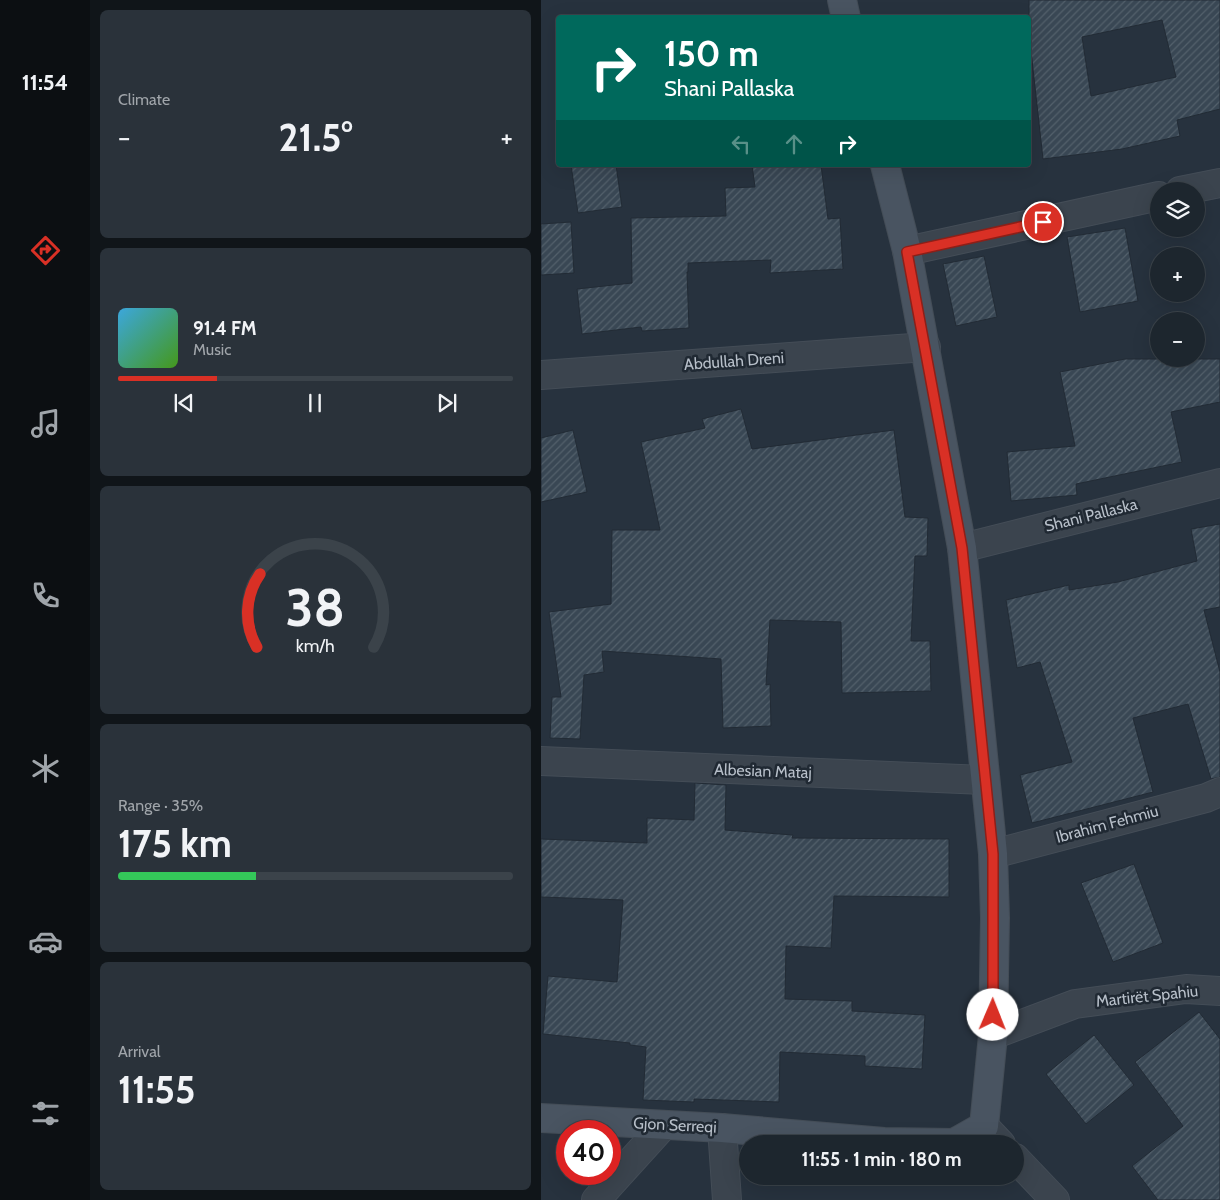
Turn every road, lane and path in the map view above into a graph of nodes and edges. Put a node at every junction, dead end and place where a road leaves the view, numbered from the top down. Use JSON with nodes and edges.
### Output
{"nodes":[{"id":1,"x":842,"y":0,"type":"edge"},
{"id":2,"x":845,"y":15,"type":"edge"},
{"id":3,"x":886,"y":167,"type":"edge"},
{"id":4,"x":1220,"y":183,"type":"edge"},
{"id":5,"x":1205,"y":186,"type":"edge"},
{"id":6,"x":1150,"y":198,"type":"edge"},
{"id":7,"x":907,"y":252,"type":"junction"},
{"id":8,"x":926,"y":347,"type":"junction"},
{"id":9,"x":541,"y":375,"type":"edge"},
{"id":10,"x":1220,"y":483,"type":"edge"},
{"id":11,"x":962,"y":548,"type":"junction"},
{"id":12,"x":541,"y":761,"type":"edge"},
{"id":13,"x":984,"y":780,"type":"junction"},
{"id":14,"x":1220,"y":792,"type":"edge"},
{"id":15,"x":993,"y":854,"type":"junction"},
{"id":16,"x":1220,"y":991,"type":"edge"},
{"id":17,"x":993,"y":1035,"type":"junction"},
{"id":18,"x":541,"y":1118,"type":"edge"},
{"id":19,"x":664,"y":1124,"type":"junction"},
{"id":20,"x":722,"y":1128,"type":"junction"},
{"id":21,"x":803,"y":1135,"type":"edge"},
{"id":22,"x":993,"y":1135,"type":"edge"},
{"id":23,"x":1024,"y":1167,"type":"edge"},
{"id":24,"x":596,"y":1200,"type":"edge"},
{"id":25,"x":727,"y":1200,"type":"edge"},
{"id":26,"x":1055,"y":1200,"type":"edge"}],
"edges":[{"from":1,"to":2,"type":"street"},
{"from":3,"to":7,"type":"street"},
{"from":4,"to":5,"type":"street"},
{"from":6,"to":7,"type":"street"},
{"from":7,"to":8,"type":"street"},
{"from":8,"to":9,"type":"street","name":"Abdullah Dreni"},
{"from":8,"to":11,"type":"street"},
{"from":10,"to":11,"type":"street","name":"Shani Pallaska"},
{"from":11,"to":13,"type":"street"},
{"from":12,"to":13,"type":"street","name":"Albesian Mataj"},
{"from":13,"to":15,"type":"street"},
{"from":14,"to":15,"type":"street","name":"Ibrahim Fehmiu"},
{"from":15,"to":17,"type":"street"},
{"from":16,"to":17,"type":"street","name":"Martirët Spahiu"},
{"from":17,"to":22,"type":"street"},
{"from":18,"to":19,"type":"street","name":"Gjon Serreqi"},
{"from":19,"to":20,"type":"street","name":"Gjon Serreqi"},
{"from":19,"to":24,"type":"street"},
{"from":20,"to":21,"type":"street","name":"Gjon Serreqi"},
{"from":20,"to":25,"type":"street"},
{"from":23,"to":26,"type":"street"}]}
